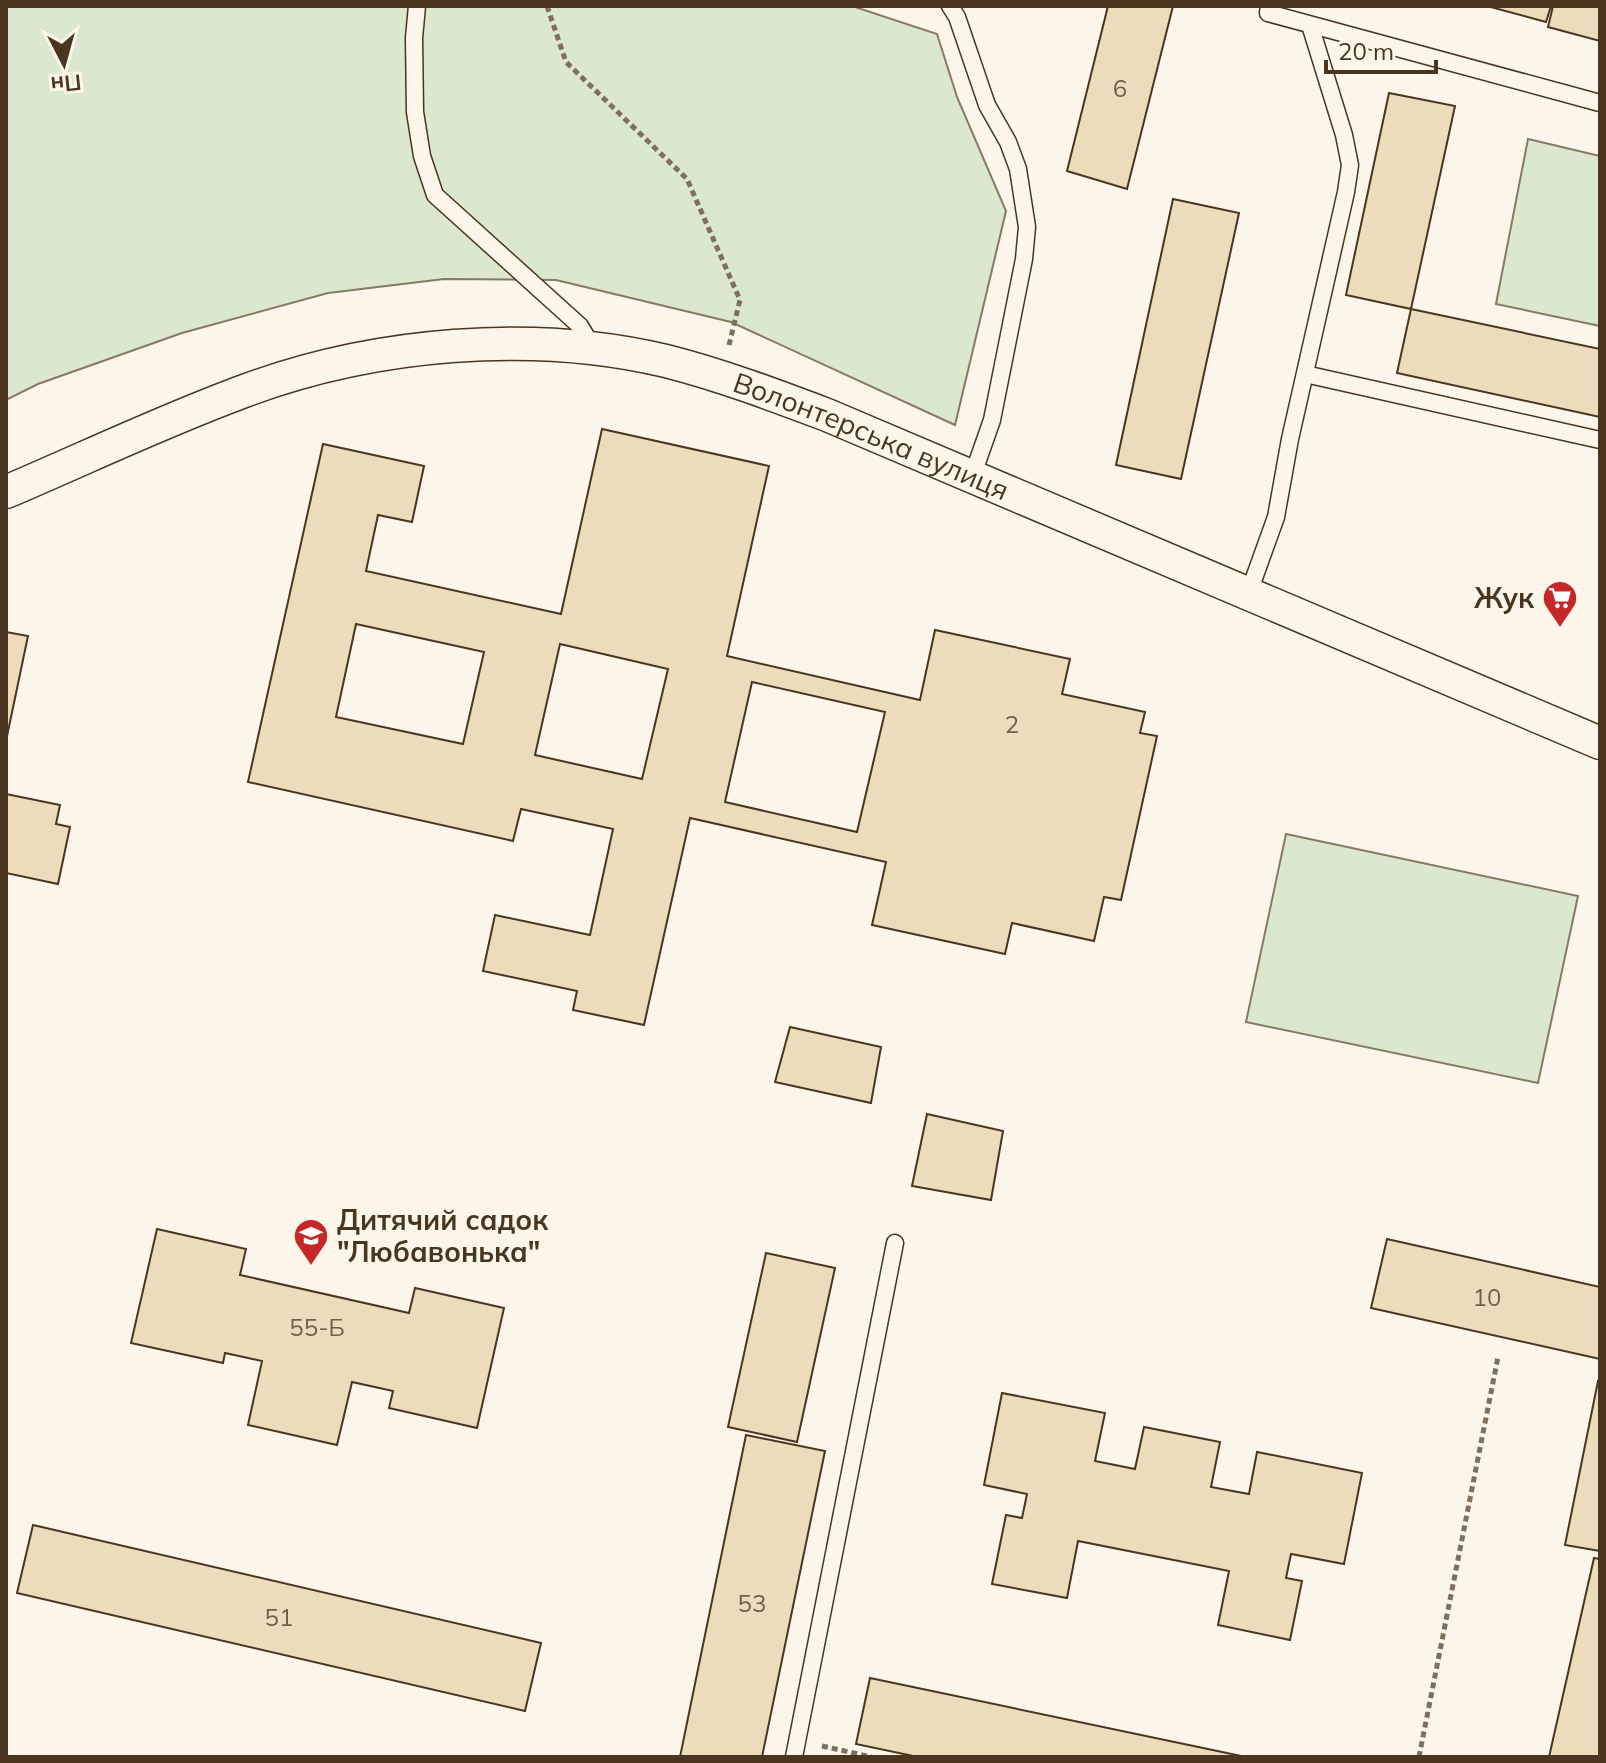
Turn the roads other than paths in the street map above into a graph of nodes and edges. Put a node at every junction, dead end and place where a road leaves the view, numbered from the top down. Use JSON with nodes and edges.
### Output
{"nodes":[{"id":1,"x":417,"y":6,"type":"edge"},
{"id":2,"x":950,"y":6,"type":"edge"},
{"id":3,"x":1269,"y":6,"type":"edge"},
{"id":4,"x":1310,"y":25,"type":"junction"},
{"id":5,"x":1600,"y":103,"type":"edge"},
{"id":6,"x":587,"y":347,"type":"junction"},
{"id":7,"x":1305,"y":374,"type":"junction"},
{"id":8,"x":1600,"y":440,"type":"edge"},
{"id":9,"x":972,"y":477,"type":"junction"},
{"id":10,"x":6,"y":492,"type":"edge"},
{"id":11,"x":1248,"y":595,"type":"junction"},
{"id":12,"x":1600,"y":743,"type":"edge"},
{"id":13,"x":895,"y":1243,"type":"dead end"},
{"id":14,"x":796,"y":1749,"type":"edge"}],
"edges":[{"from":1,"to":6,"type":"lane"},
{"from":2,"to":9,"type":"lane"},
{"from":3,"to":4,"type":"lane"},
{"from":4,"to":5,"type":"lane"},
{"from":4,"to":7,"type":"lane"},
{"from":6,"to":9,"type":"street","name":"Волонтерська вулиця"},
{"from":6,"to":10,"type":"street","name":"Волонтерська вулиця"},
{"from":7,"to":8,"type":"lane"},
{"from":7,"to":11,"type":"lane"},
{"from":9,"to":11,"type":"street","name":"Волонтерська вулиця"},
{"from":11,"to":12,"type":"street","name":"Волонтерська вулиця"},
{"from":13,"to":14,"type":"lane"}]}
